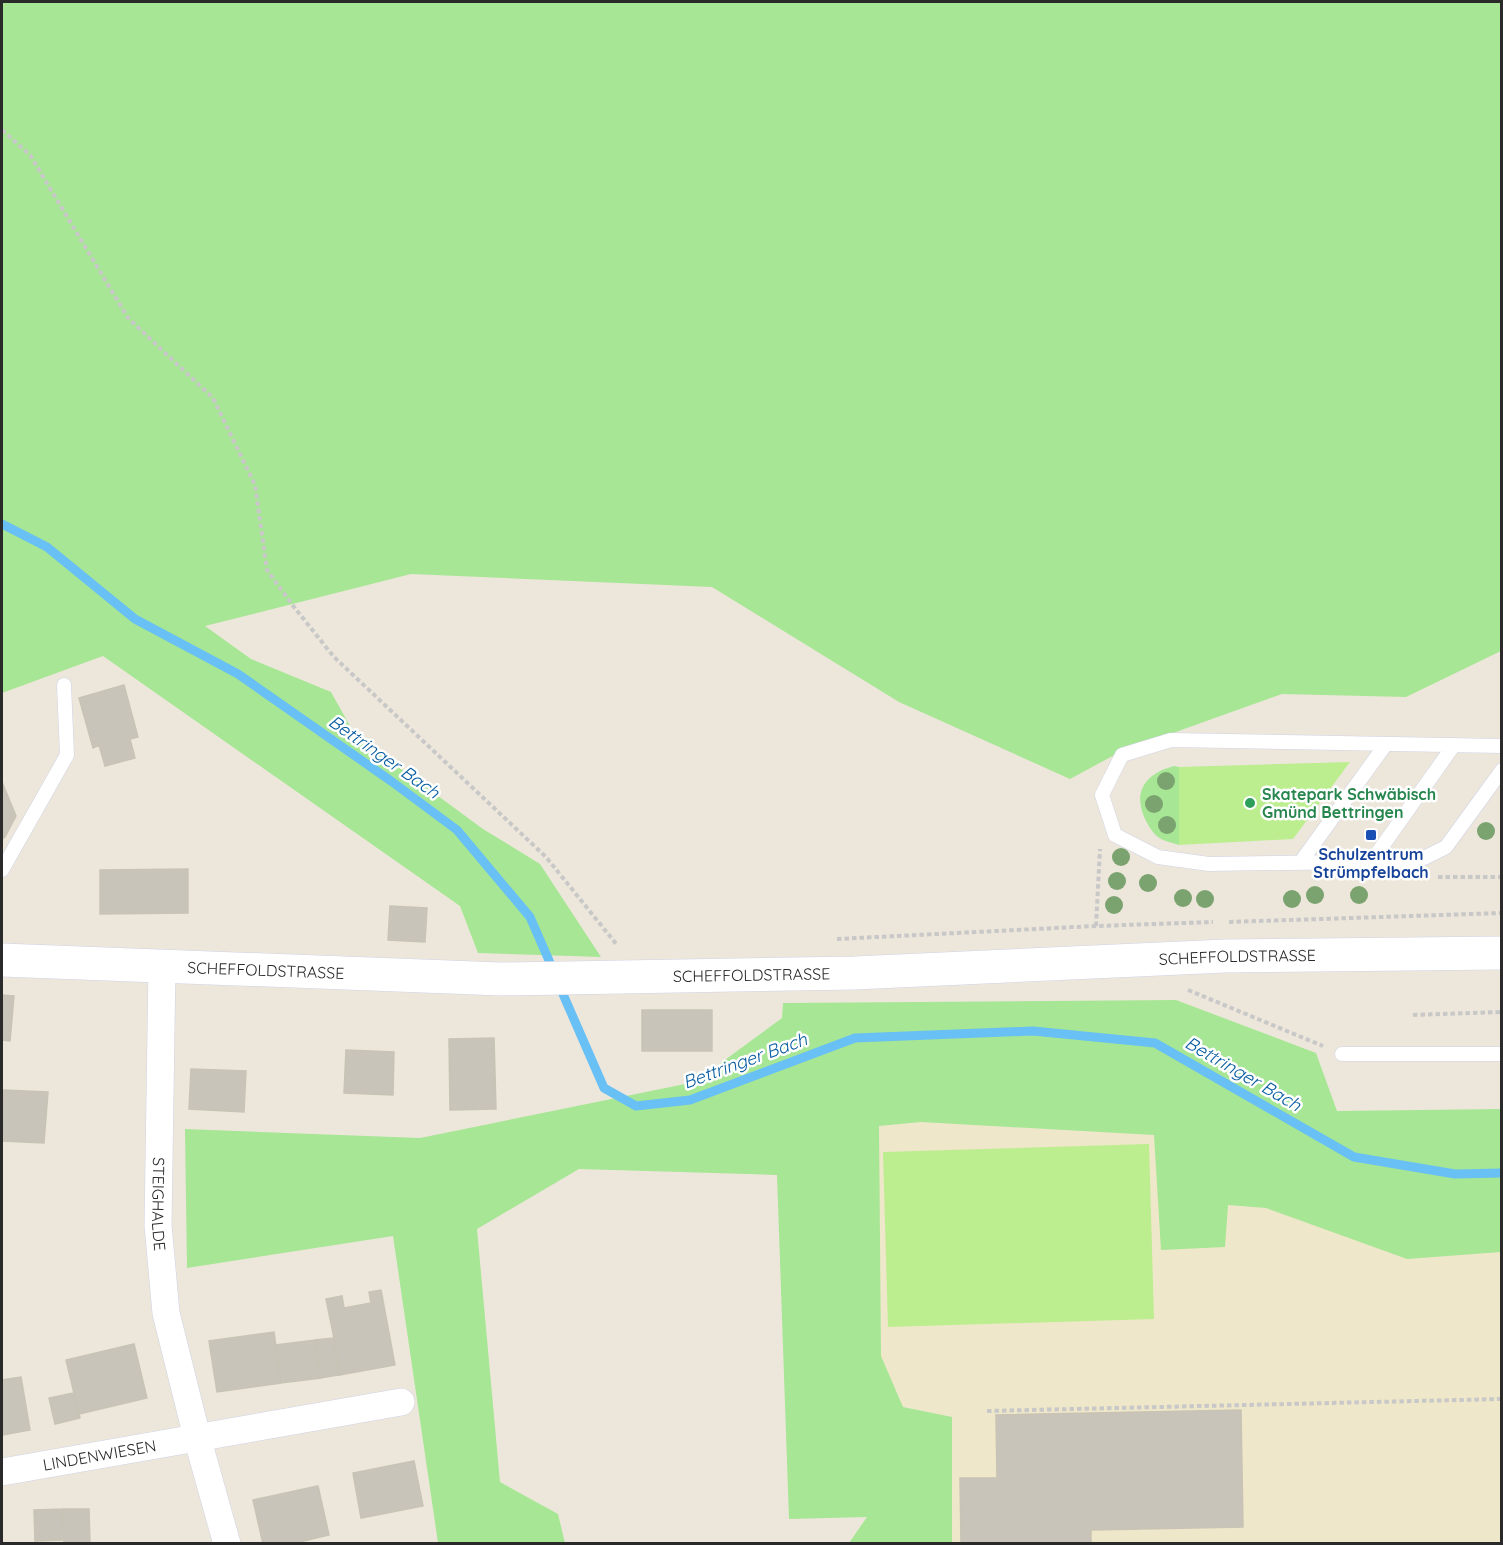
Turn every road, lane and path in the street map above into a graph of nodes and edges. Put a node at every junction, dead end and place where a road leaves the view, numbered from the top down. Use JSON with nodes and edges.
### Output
{"nodes":[{"id":1,"x":2,"y":130,"type":"edge"},
{"id":2,"x":64,"y":686,"type":"dead end"},
{"id":3,"x":1386,"y":744,"type":"junction"},
{"id":4,"x":1454,"y":746,"type":"junction"},
{"id":5,"x":1502,"y":746,"type":"edge"},
{"id":6,"x":1502,"y":770,"type":"edge"},
{"id":7,"x":1100,"y":843,"type":"dead end"},
{"id":8,"x":1371,"y":862,"type":"junction"},
{"id":9,"x":1300,"y":863,"type":"junction"},
{"id":10,"x":2,"y":870,"type":"edge"},
{"id":11,"x":1433,"y":877,"type":"dead end"},
{"id":12,"x":1502,"y":877,"type":"edge"},
{"id":13,"x":1096,"y":926,"type":"dead end"},
{"id":14,"x":621,"y":950,"type":"dead end"},
{"id":15,"x":1502,"y":953,"type":"edge"},
{"id":16,"x":2,"y":960,"type":"edge"},
{"id":17,"x":162,"y":966,"type":"junction"},
{"id":18,"x":1178,"y":991,"type":"dead end"},
{"id":19,"x":1502,"y":1012,"type":"edge"},
{"id":20,"x":1413,"y":1015,"type":"dead end"},
{"id":21,"x":1342,"y":1054,"type":"joint"},
{"id":22,"x":1502,"y":1054,"type":"edge"},
{"id":23,"x":1502,"y":1399,"type":"edge"},
{"id":24,"x":401,"y":1402,"type":"dead end"},
{"id":25,"x":987,"y":1411,"type":"dead end"},
{"id":26,"x":198,"y":1437,"type":"junction"},
{"id":27,"x":2,"y":1472,"type":"edge"},
{"id":28,"x":227,"y":1544,"type":"edge"}],
"edges":[{"from":1,"to":14,"type":"path"},
{"from":2,"to":10,"type":"lane"},
{"from":3,"to":4,"type":"lane"},
{"from":3,"to":9,"type":"lane"},
{"from":3,"to":9,"type":"lane"},
{"from":4,"to":5,"type":"lane"},
{"from":4,"to":8,"type":"lane"},
{"from":6,"to":8,"type":"lane"},
{"from":7,"to":13,"type":"path"},
{"from":8,"to":9,"type":"lane"},
{"from":11,"to":12,"type":"path"},
{"from":15,"to":17,"type":"main road","name":"SCHEFFOLDSTRASSE"},
{"from":16,"to":17,"type":"main road","name":"SCHEFFOLDSTRASSE"},
{"from":17,"to":26,"type":"street","name":"STEIGHALDE"},
{"from":18,"to":21,"type":"path"},
{"from":19,"to":20,"type":"path"},
{"from":21,"to":22,"type":"lane"},
{"from":23,"to":25,"type":"path"},
{"from":24,"to":26,"type":"street"},
{"from":26,"to":27,"type":"street","name":"LINDENWIESEN"},
{"from":26,"to":28,"type":"street","name":"STEIGHALDE"}]}
